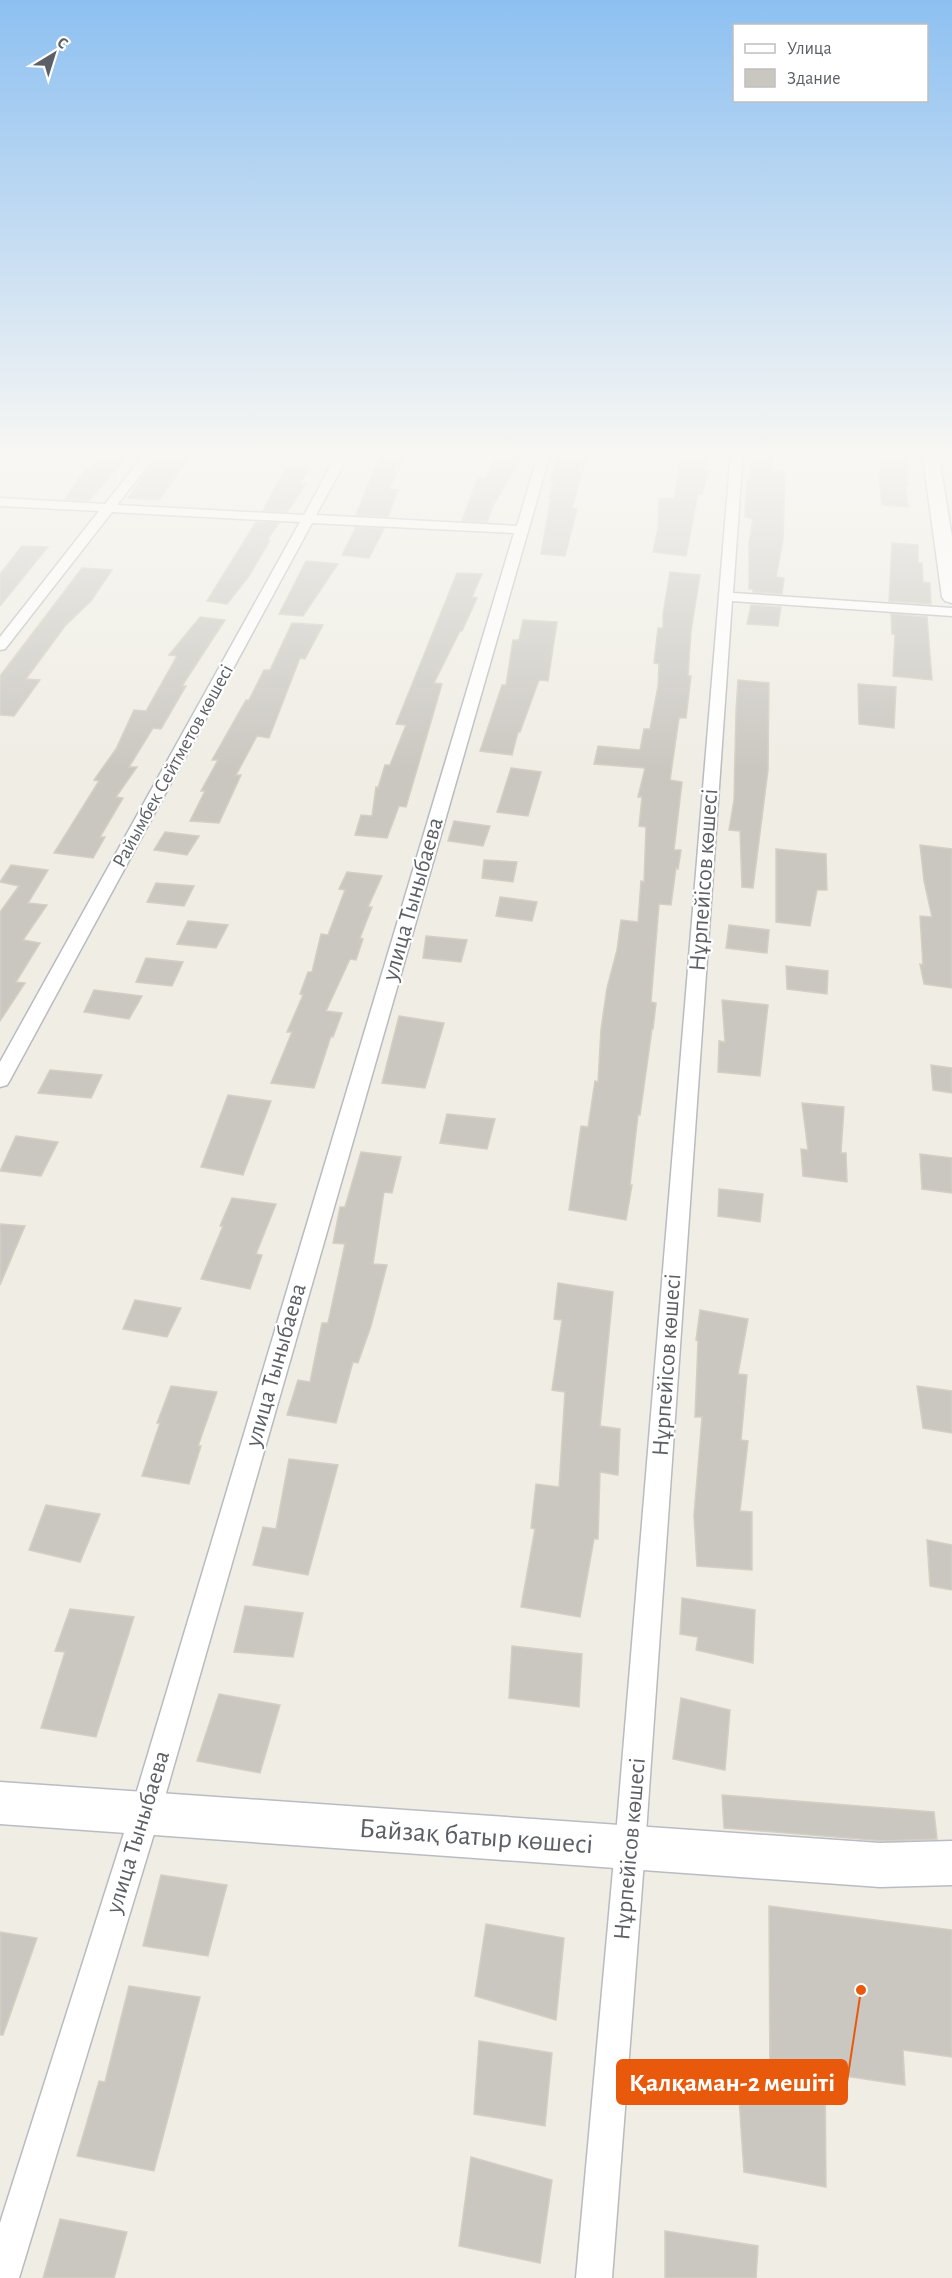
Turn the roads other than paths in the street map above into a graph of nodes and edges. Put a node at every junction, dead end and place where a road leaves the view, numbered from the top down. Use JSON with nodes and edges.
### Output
{"nodes":[{"id":1,"x":70,"y":557,"type":"edge"},
{"id":2,"x":287,"y":557,"type":"edge"},
{"id":3,"x":513,"y":557,"type":"edge"},
{"id":4,"x":729,"y":557,"type":"edge"},
{"id":5,"x":946,"y":557,"type":"edge"},
{"id":6,"x":726,"y":597,"type":"junction"},
{"id":7,"x":952,"y":597,"type":"edge"},
{"id":8,"x":952,"y":612,"type":"edge"},
{"id":9,"x":0,"y":646,"type":"edge"},
{"id":10,"x":0,"y":1080,"type":"edge"},
{"id":11,"x":0,"y":1803,"type":"edge"},
{"id":12,"x":145,"y":1814,"type":"junction"},
{"id":13,"x":630,"y":1848,"type":"junction"},
{"id":14,"x":952,"y":1863,"type":"edge"},
{"id":15,"x":1,"y":2278,"type":"edge"},
{"id":16,"x":594,"y":2278,"type":"edge"}],
"edges":[{"from":1,"to":9,"type":"street"},
{"from":2,"to":10,"type":"street","name":"Райымбек Сейтметов көшесі"},
{"from":3,"to":12,"type":"street","name":"улица Тыныбаева"},
{"from":4,"to":6,"type":"street","name":"Нұрпейісов көшесі"},
{"from":5,"to":7,"type":"street"},
{"from":6,"to":8,"type":"street"},
{"from":6,"to":13,"type":"street","name":"Нұрпейісов көшесі"},
{"from":11,"to":12,"type":"street","name":"Байзақ батыр көшесі"},
{"from":12,"to":13,"type":"street","name":"Байзақ батыр көшесі"},
{"from":12,"to":15,"type":"street","name":"улица Тыныбаева"},
{"from":13,"to":14,"type":"street","name":"Байзақ батыр көшесі"},
{"from":13,"to":16,"type":"street","name":"Нұрпейісов көшесі"}]}
